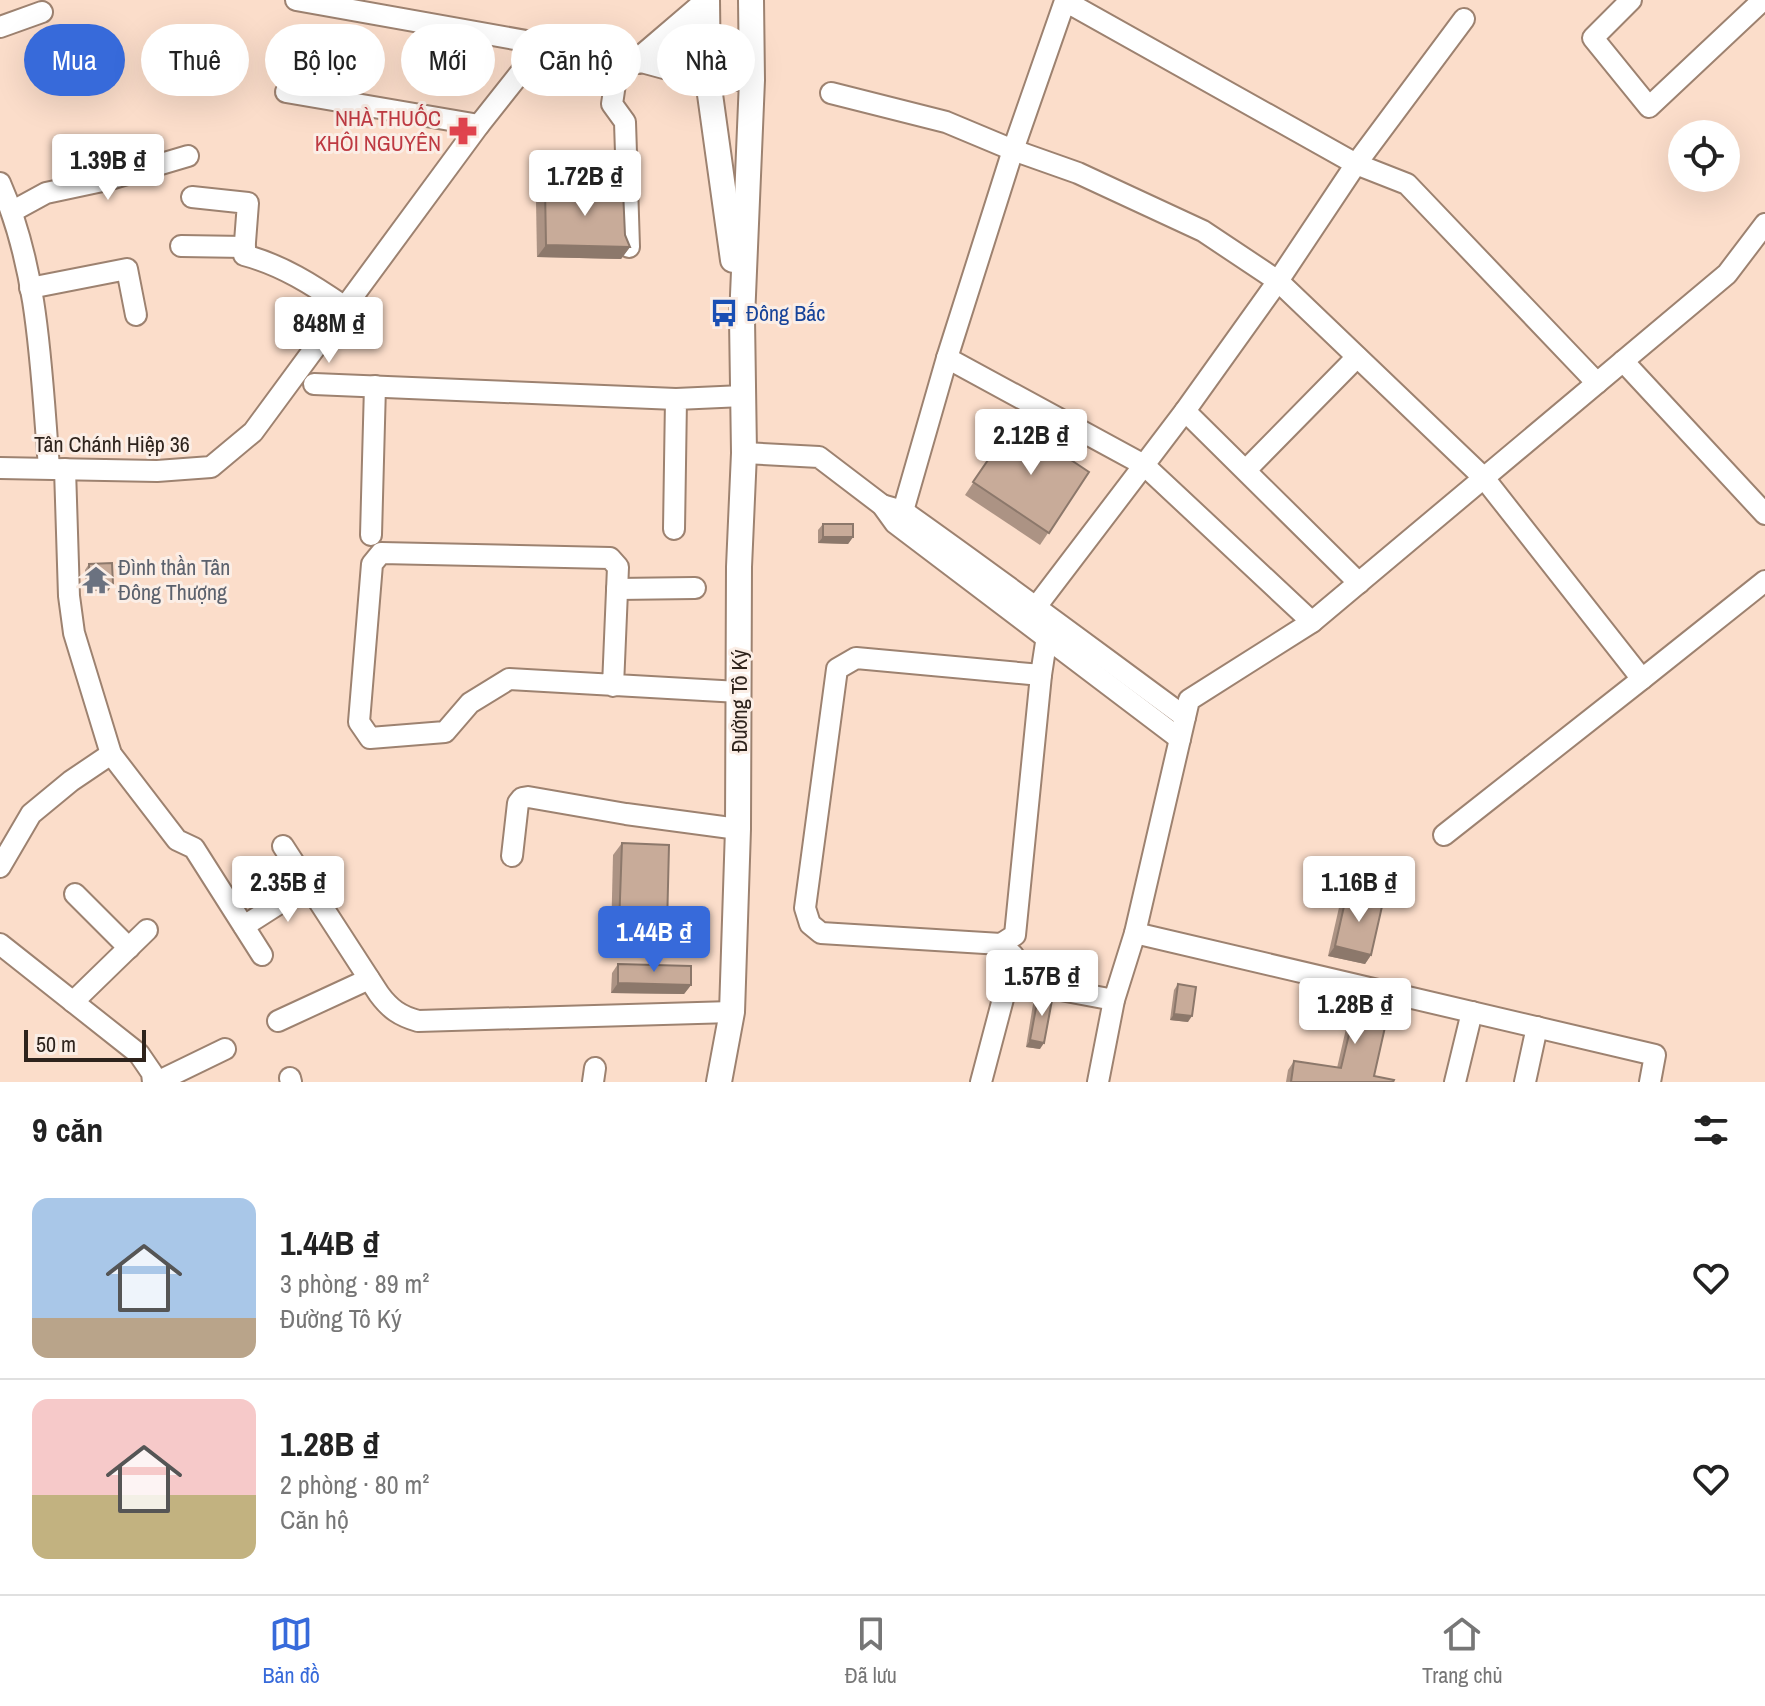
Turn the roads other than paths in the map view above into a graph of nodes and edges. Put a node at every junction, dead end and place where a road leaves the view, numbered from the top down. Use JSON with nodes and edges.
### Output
{"nodes":[{"id":1,"x":296,"y":0,"type":"edge"},
{"id":2,"x":751,"y":0,"type":"edge"},
{"id":3,"x":1063,"y":0,"type":"edge"},
{"id":4,"x":1631,"y":0,"type":"edge"},
{"id":5,"x":1763,"y":0,"type":"edge"},
{"id":6,"x":707,"y":1,"type":"edge"},
{"id":7,"x":42,"y":12,"type":"dead end"},
{"id":8,"x":1464,"y":19,"type":"dead end"},
{"id":9,"x":707,"y":24,"type":"edge"},
{"id":10,"x":751,"y":24,"type":"edge"},
{"id":11,"x":0,"y":27,"type":"edge"},
{"id":12,"x":511,"y":37,"type":"edge"},
{"id":13,"x":641,"y":50,"type":"edge"},
{"id":14,"x":511,"y":85,"type":"edge"},
{"id":15,"x":831,"y":93,"type":"dead end"},
{"id":16,"x":309,"y":96,"type":"edge"},
{"id":17,"x":615,"y":96,"type":"edge"},
{"id":18,"x":710,"y":96,"type":"edge"},
{"id":19,"x":751,"y":96,"type":"edge"},
{"id":20,"x":479,"y":125,"type":"junction"},
{"id":21,"x":1013,"y":150,"type":"junction"},
{"id":22,"x":188,"y":156,"type":"dead end"},
{"id":23,"x":1356,"y":164,"type":"junction"},
{"id":24,"x":0,"y":183,"type":"edge"},
{"id":25,"x":192,"y":197,"type":"dead end"},
{"id":26,"x":9,"y":217,"type":"edge"},
{"id":27,"x":1765,"y":224,"type":"edge"},
{"id":28,"x":181,"y":246,"type":"dead end"},
{"id":29,"x":245,"y":247,"type":"junction"},
{"id":30,"x":629,"y":247,"type":"edge"},
{"id":31,"x":1278,"y":281,"type":"junction"},
{"id":32,"x":30,"y":288,"type":"junction"},
{"id":33,"x":345,"y":307,"type":"junction"},
{"id":34,"x":136,"y":315,"type":"dead end"},
{"id":35,"x":742,"y":319,"type":"junction"},
{"id":36,"x":1357,"y":357,"type":"junction"},
{"id":37,"x":947,"y":358,"type":"junction"},
{"id":38,"x":1623,"y":361,"type":"junction"},
{"id":39,"x":1597,"y":383,"type":"junction"},
{"id":40,"x":314,"y":384,"type":"dead end"},
{"id":41,"x":375,"y":386,"type":"junction"},
{"id":42,"x":743,"y":396,"type":"junction"},
{"id":43,"x":676,"y":399,"type":"junction"},
{"id":44,"x":1185,"y":411,"type":"junction"},
{"id":45,"x":744,"y":453,"type":"junction"},
{"id":46,"x":1144,"y":465,"type":"junction"},
{"id":47,"x":0,"y":468,"type":"edge"},
{"id":48,"x":57,"y":468,"type":"junction"},
{"id":49,"x":1246,"y":470,"type":"junction"},
{"id":50,"x":1484,"y":478,"type":"junction"},
{"id":51,"x":1765,"y":514,"type":"edge"},
{"id":52,"x":899,"y":517,"type":"junction"},
{"id":53,"x":674,"y":529,"type":"dead end"},
{"id":54,"x":371,"y":535,"type":"dead end"},
{"id":55,"x":1765,"y":581,"type":"edge"},
{"id":56,"x":1359,"y":583,"type":"junction"},
{"id":57,"x":695,"y":588,"type":"dead end"},
{"id":58,"x":617,"y":589,"type":"junction"},
{"id":59,"x":1031,"y":613,"type":"junction"},
{"id":60,"x":1312,"y":622,"type":"junction"},
{"id":61,"x":1047,"y":636,"type":"junction"},
{"id":62,"x":1041,"y":675,"type":"junction"},
{"id":63,"x":1642,"y":679,"type":"junction"},
{"id":64,"x":613,"y":686,"type":"junction"},
{"id":65,"x":739,"y":692,"type":"junction"},
{"id":66,"x":1185,"y":717,"type":"junction"},
{"id":67,"x":1180,"y":739,"type":"junction"},
{"id":68,"x":111,"y":754,"type":"junction"},
{"id":69,"x":738,"y":829,"type":"junction"},
{"id":70,"x":1444,"y":835,"type":"dead end"},
{"id":71,"x":283,"y":846,"type":"dead end"},
{"id":72,"x":512,"y":856,"type":"dead end"},
{"id":73,"x":0,"y":867,"type":"edge"},
{"id":74,"x":308,"y":885,"type":"junction"},
{"id":75,"x":75,"y":894,"type":"dead end"},
{"id":76,"x":244,"y":926,"type":"junction"},
{"id":77,"x":147,"y":930,"type":"dead end"},
{"id":78,"x":1135,"y":933,"type":"junction"},
{"id":79,"x":0,"y":944,"type":"edge"},
{"id":80,"x":1001,"y":944,"type":"junction"},
{"id":81,"x":129,"y":948,"type":"junction"},
{"id":82,"x":262,"y":955,"type":"dead end"},
{"id":83,"x":369,"y":979,"type":"junction"},
{"id":84,"x":1008,"y":980,"type":"junction"},
{"id":85,"x":1114,"y":1000,"type":"junction"},
{"id":86,"x":73,"y":1002,"type":"junction"},
{"id":87,"x":732,"y":1012,"type":"junction"},
{"id":88,"x":1472,"y":1012,"type":"junction"},
{"id":89,"x":278,"y":1021,"type":"dead end"},
{"id":90,"x":1537,"y":1027,"type":"junction"},
{"id":91,"x":225,"y":1049,"type":"dead end"},
{"id":92,"x":155,"y":1082,"type":"edge"},
{"id":93,"x":719,"y":1082,"type":"edge"},
{"id":94,"x":981,"y":1082,"type":"edge"},
{"id":95,"x":1098,"y":1082,"type":"edge"},
{"id":96,"x":1455,"y":1082,"type":"edge"},
{"id":97,"x":1525,"y":1082,"type":"edge"},
{"id":98,"x":1650,"y":1082,"type":"edge"}],
"edges":[{"from":1,"to":12,"type":"street"},
{"from":2,"to":10,"type":"main road","name":"Đường Tô Ký"},
{"from":3,"to":21,"type":"street"},
{"from":3,"to":23,"type":"street"},
{"from":4,"to":5,"type":"street"},
{"from":6,"to":9,"type":"main road","name":"Đường Tô Ký"},
{"from":6,"to":13,"type":"main road"},
{"from":7,"to":11,"type":"street"},
{"from":8,"to":23,"type":"street"},
{"from":14,"to":20,"type":"street","name":"Tân Chánh Hiệp 36"},
{"from":15,"to":21,"type":"street"},
{"from":16,"to":20,"type":"street"},
{"from":17,"to":30,"type":"street"},
{"from":18,"to":35,"type":"main road","name":"Đường Tô Ký"},
{"from":19,"to":35,"type":"main road","name":"Đường Tô Ký"},
{"from":20,"to":33,"type":"street","name":"Tân Chánh Hiệp 36"},
{"from":21,"to":31,"type":"street"},
{"from":21,"to":37,"type":"street"},
{"from":22,"to":26,"type":"street"},
{"from":23,"to":31,"type":"street"},
{"from":23,"to":39,"type":"street"},
{"from":24,"to":26,"type":"street"},
{"from":25,"to":29,"type":"street"},
{"from":26,"to":32,"type":"street"},
{"from":27,"to":38,"type":"street"},
{"from":28,"to":29,"type":"street"},
{"from":29,"to":33,"type":"street"},
{"from":31,"to":36,"type":"street"},
{"from":31,"to":44,"type":"street"},
{"from":32,"to":34,"type":"street"},
{"from":32,"to":48,"type":"street"},
{"from":33,"to":48,"type":"street","name":"Tân Chánh Hiệp 36"},
{"from":35,"to":42,"type":"main road","name":"Đường Tô Ký"},
{"from":36,"to":49,"type":"street"},
{"from":36,"to":50,"type":"street"},
{"from":37,"to":46,"type":"street"},
{"from":37,"to":52,"type":"street"},
{"from":38,"to":39,"type":"street"},
{"from":38,"to":51,"type":"street"},
{"from":39,"to":50,"type":"street"},
{"from":40,"to":41,"type":"street"},
{"from":41,"to":43,"type":"street"},
{"from":41,"to":54,"type":"street"},
{"from":42,"to":43,"type":"street"},
{"from":42,"to":45,"type":"main road","name":"Đường Tô Ký"},
{"from":43,"to":53,"type":"street"},
{"from":44,"to":46,"type":"street"},
{"from":44,"to":49,"type":"street"},
{"from":45,"to":52,"type":"street"},
{"from":45,"to":65,"type":"main road","name":"Đường Tô Ký"},
{"from":46,"to":59,"type":"street"},
{"from":46,"to":60,"type":"street"},
{"from":47,"to":48,"type":"street","name":"Tân Chánh Hiệp 36"},
{"from":48,"to":68,"type":"street"},
{"from":49,"to":56,"type":"street"},
{"from":50,"to":56,"type":"street"},
{"from":50,"to":63,"type":"street"},
{"from":52,"to":59,"type":"street"},
{"from":55,"to":63,"type":"street"},
{"from":56,"to":60,"type":"street"},
{"from":57,"to":58,"type":"street"},
{"from":58,"to":64,"type":"street"},
{"from":58,"to":64,"type":"street"},
{"from":59,"to":61,"type":"street"},
{"from":59,"to":66,"type":"street"},
{"from":60,"to":66,"type":"street"},
{"from":61,"to":62,"type":"street"},
{"from":61,"to":67,"type":"street"},
{"from":62,"to":80,"type":"street"},
{"from":62,"to":80,"type":"street"},
{"from":63,"to":70,"type":"street"},
{"from":64,"to":65,"type":"street"},
{"from":65,"to":69,"type":"main road","name":"Đường Tô Ký"},
{"from":66,"to":67,"type":"street"},
{"from":67,"to":78,"type":"street"},
{"from":68,"to":73,"type":"street"},
{"from":68,"to":76,"type":"street"},
{"from":69,"to":72,"type":"street"},
{"from":69,"to":87,"type":"main road","name":"Đường Tô Ký"},
{"from":71,"to":74,"type":"street"},
{"from":74,"to":76,"type":"street"},
{"from":74,"to":83,"type":"street"},
{"from":75,"to":81,"type":"street"},
{"from":76,"to":82,"type":"street"},
{"from":77,"to":81,"type":"street"},
{"from":78,"to":85,"type":"street"},
{"from":78,"to":88,"type":"street"},
{"from":79,"to":86,"type":"street"},
{"from":80,"to":84,"type":"street"},
{"from":81,"to":86,"type":"street"},
{"from":83,"to":87,"type":"street"},
{"from":83,"to":89,"type":"street"},
{"from":84,"to":85,"type":"street"},
{"from":84,"to":94,"type":"street"},
{"from":85,"to":95,"type":"street"},
{"from":86,"to":92,"type":"street"},
{"from":87,"to":93,"type":"main road","name":"Đường Tô Ký"},
{"from":88,"to":90,"type":"street"},
{"from":88,"to":96,"type":"street"},
{"from":90,"to":97,"type":"street"},
{"from":90,"to":98,"type":"street"},
{"from":91,"to":92,"type":"street"}]}
